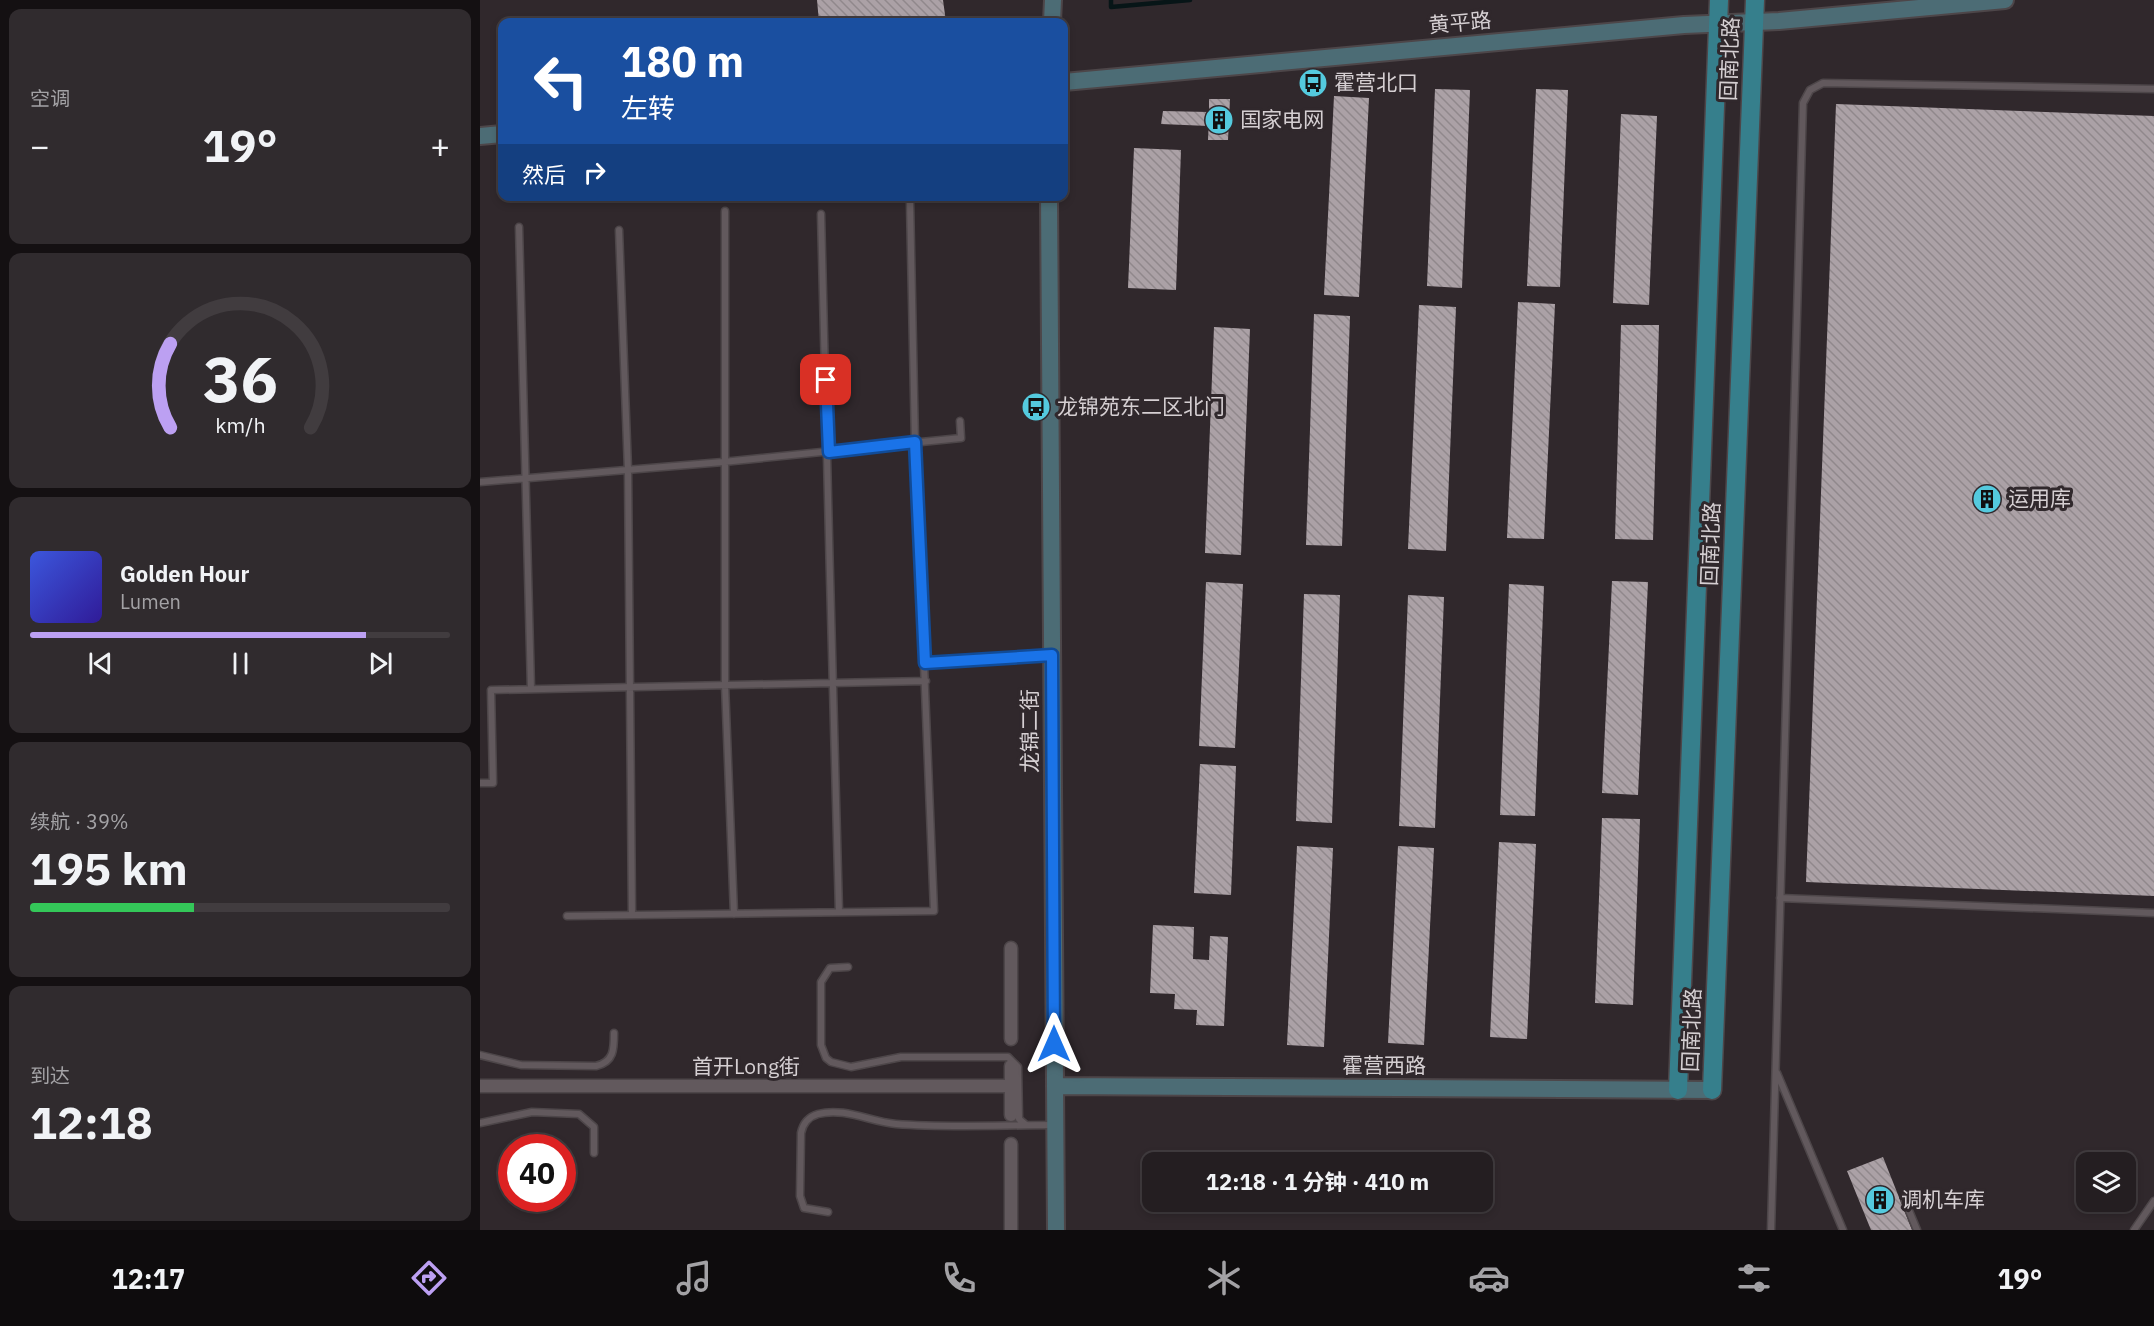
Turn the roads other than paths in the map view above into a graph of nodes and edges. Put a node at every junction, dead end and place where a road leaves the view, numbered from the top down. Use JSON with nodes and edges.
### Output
{"nodes":[{"id":1,"x":1053,"y":0,"type":"edge"},
{"id":2,"x":1719,"y":0,"type":"edge"},
{"id":3,"x":1755,"y":0,"type":"edge"},
{"id":4,"x":2005,"y":0,"type":"edge"},
{"id":5,"x":1052,"y":18,"type":"edge"},
{"id":6,"x":1754,"y":22,"type":"junction"},
{"id":7,"x":1718,"y":23,"type":"junction"},
{"id":8,"x":1068,"y":81,"type":"edge"},
{"id":9,"x":2154,"y":89,"type":"edge"},
{"id":10,"x":498,"y":134,"type":"edge"},
{"id":11,"x":480,"y":136,"type":"edge"},
{"id":12,"x":1049,"y":201,"type":"edge"},
{"id":13,"x":910,"y":202,"type":"dead end"},
{"id":14,"x":725,"y":211,"type":"dead end"},
{"id":15,"x":821,"y":214,"type":"dead end"},
{"id":16,"x":519,"y":228,"type":"dead end"},
{"id":17,"x":619,"y":230,"type":"dead end"},
{"id":18,"x":960,"y":421,"type":"dead end"},
{"id":19,"x":915,"y":442,"type":"junction"},
{"id":20,"x":829,"y":452,"type":"junction"},
{"id":21,"x":723,"y":462,"type":"junction"},
{"id":22,"x":628,"y":470,"type":"junction"},
{"id":23,"x":527,"y":478,"type":"junction"},
{"id":24,"x":480,"y":482,"type":"edge"},
{"id":25,"x":1052,"y":655,"type":"junction"},
{"id":26,"x":925,"y":663,"type":"junction"},
{"id":27,"x":926,"y":681,"type":"junction"},
{"id":28,"x":831,"y":683,"type":"junction"},
{"id":29,"x":725,"y":685,"type":"junction"},
{"id":30,"x":629,"y":687,"type":"junction"},
{"id":31,"x":531,"y":689,"type":"junction"},
{"id":32,"x":480,"y":783,"type":"edge"},
{"id":33,"x":1780,"y":898,"type":"junction"},
{"id":34,"x":839,"y":912,"type":"junction"},
{"id":35,"x":2154,"y":913,"type":"edge"},
{"id":36,"x":734,"y":914,"type":"junction"},
{"id":37,"x":632,"y":915,"type":"junction"},
{"id":38,"x":567,"y":916,"type":"dead end"},
{"id":39,"x":1011,"y":948,"type":"dead end"},
{"id":40,"x":848,"y":967,"type":"dead end"},
{"id":41,"x":1013,"y":1032,"type":"dead end"},
{"id":42,"x":614,"y":1033,"type":"dead end"},
{"id":43,"x":480,"y":1055,"type":"edge"},
{"id":44,"x":1011,"y":1066,"type":"dead end"},
{"id":45,"x":1776,"y":1070,"type":"junction"},
{"id":46,"x":480,"y":1086,"type":"edge"},
{"id":47,"x":1011,"y":1086,"type":"junction"},
{"id":48,"x":1055,"y":1086,"type":"junction"},
{"id":49,"x":1678,"y":1090,"type":"junction"},
{"id":50,"x":1712,"y":1090,"type":"joint"},
{"id":51,"x":1011,"y":1115,"type":"dead end"},
{"id":52,"x":480,"y":1123,"type":"edge"},
{"id":53,"x":1026,"y":1125,"type":"junction"},
{"id":54,"x":1055,"y":1125,"type":"junction"},
{"id":55,"x":1011,"y":1144,"type":"dead end"},
{"id":56,"x":594,"y":1153,"type":"dead end"},
{"id":57,"x":2154,"y":1201,"type":"edge"},
{"id":58,"x":1905,"y":1202,"type":"dead end"},
{"id":59,"x":828,"y":1212,"type":"dead end"},
{"id":60,"x":1011,"y":1230,"type":"edge"},
{"id":61,"x":1056,"y":1230,"type":"edge"},
{"id":62,"x":1771,"y":1230,"type":"edge"},
{"id":63,"x":1843,"y":1230,"type":"edge"},
{"id":64,"x":1917,"y":1230,"type":"edge"},
{"id":65,"x":2134,"y":1230,"type":"edge"}],
"edges":[{"from":1,"to":5,"type":"street"},
{"from":2,"to":7,"type":"main road","name":"回南北路"},
{"from":3,"to":6,"type":"main road","name":"回南北路"},
{"from":4,"to":6,"type":"street","name":"黄平路"},
{"from":6,"to":7,"type":"street","name":"黄平路"},
{"from":6,"to":50,"type":"main road","name":"回南北路"},
{"from":7,"to":8,"type":"street","name":"黄平路"},
{"from":7,"to":49,"type":"main road","name":"回南北路"},
{"from":9,"to":33,"type":"lane"},
{"from":10,"to":11,"type":"street"},
{"from":12,"to":25,"type":"street","name":"龙锦二街"},
{"from":13,"to":19,"type":"lane"},
{"from":14,"to":21,"type":"lane"},
{"from":15,"to":20,"type":"lane"},
{"from":16,"to":23,"type":"lane"},
{"from":17,"to":22,"type":"lane"},
{"from":18,"to":19,"type":"lane"},
{"from":19,"to":20,"type":"lane"},
{"from":19,"to":26,"type":"lane"},
{"from":20,"to":21,"type":"lane"},
{"from":20,"to":28,"type":"lane"},
{"from":21,"to":22,"type":"lane"},
{"from":21,"to":29,"type":"lane"},
{"from":22,"to":23,"type":"lane"},
{"from":22,"to":30,"type":"lane"},
{"from":23,"to":24,"type":"lane"},
{"from":23,"to":31,"type":"lane"},
{"from":25,"to":26,"type":"lane"},
{"from":25,"to":48,"type":"street","name":"龙锦二街"},
{"from":26,"to":27,"type":"lane"},
{"from":27,"to":28,"type":"lane"},
{"from":27,"to":34,"type":"lane"},
{"from":28,"to":29,"type":"lane"},
{"from":28,"to":34,"type":"lane"},
{"from":29,"to":30,"type":"lane"},
{"from":29,"to":36,"type":"lane"},
{"from":30,"to":31,"type":"lane"},
{"from":30,"to":37,"type":"lane"},
{"from":31,"to":32,"type":"lane"},
{"from":33,"to":35,"type":"lane"},
{"from":33,"to":45,"type":"lane"},
{"from":34,"to":36,"type":"lane"},
{"from":36,"to":37,"type":"lane"},
{"from":37,"to":38,"type":"lane"},
{"from":39,"to":41,"type":"street"},
{"from":40,"to":53,"type":"lane"},
{"from":42,"to":43,"type":"lane"},
{"from":44,"to":47,"type":"street"},
{"from":45,"to":62,"type":"lane"},
{"from":45,"to":63,"type":"lane"},
{"from":46,"to":47,"type":"street","name":"首开Long街"},
{"from":47,"to":51,"type":"street"},
{"from":48,"to":49,"type":"street","name":"霍营西路"},
{"from":48,"to":54,"type":"street","name":"龙锦二街"},
{"from":49,"to":50,"type":"street","name":"霍营西路"},
{"from":52,"to":56,"type":"lane"},
{"from":53,"to":54,"type":"lane"},
{"from":53,"to":59,"type":"lane"},
{"from":54,"to":61,"type":"street","name":"龙锦二街"},
{"from":55,"to":60,"type":"street"},
{"from":57,"to":65,"type":"lane"},
{"from":58,"to":64,"type":"lane"}]}
